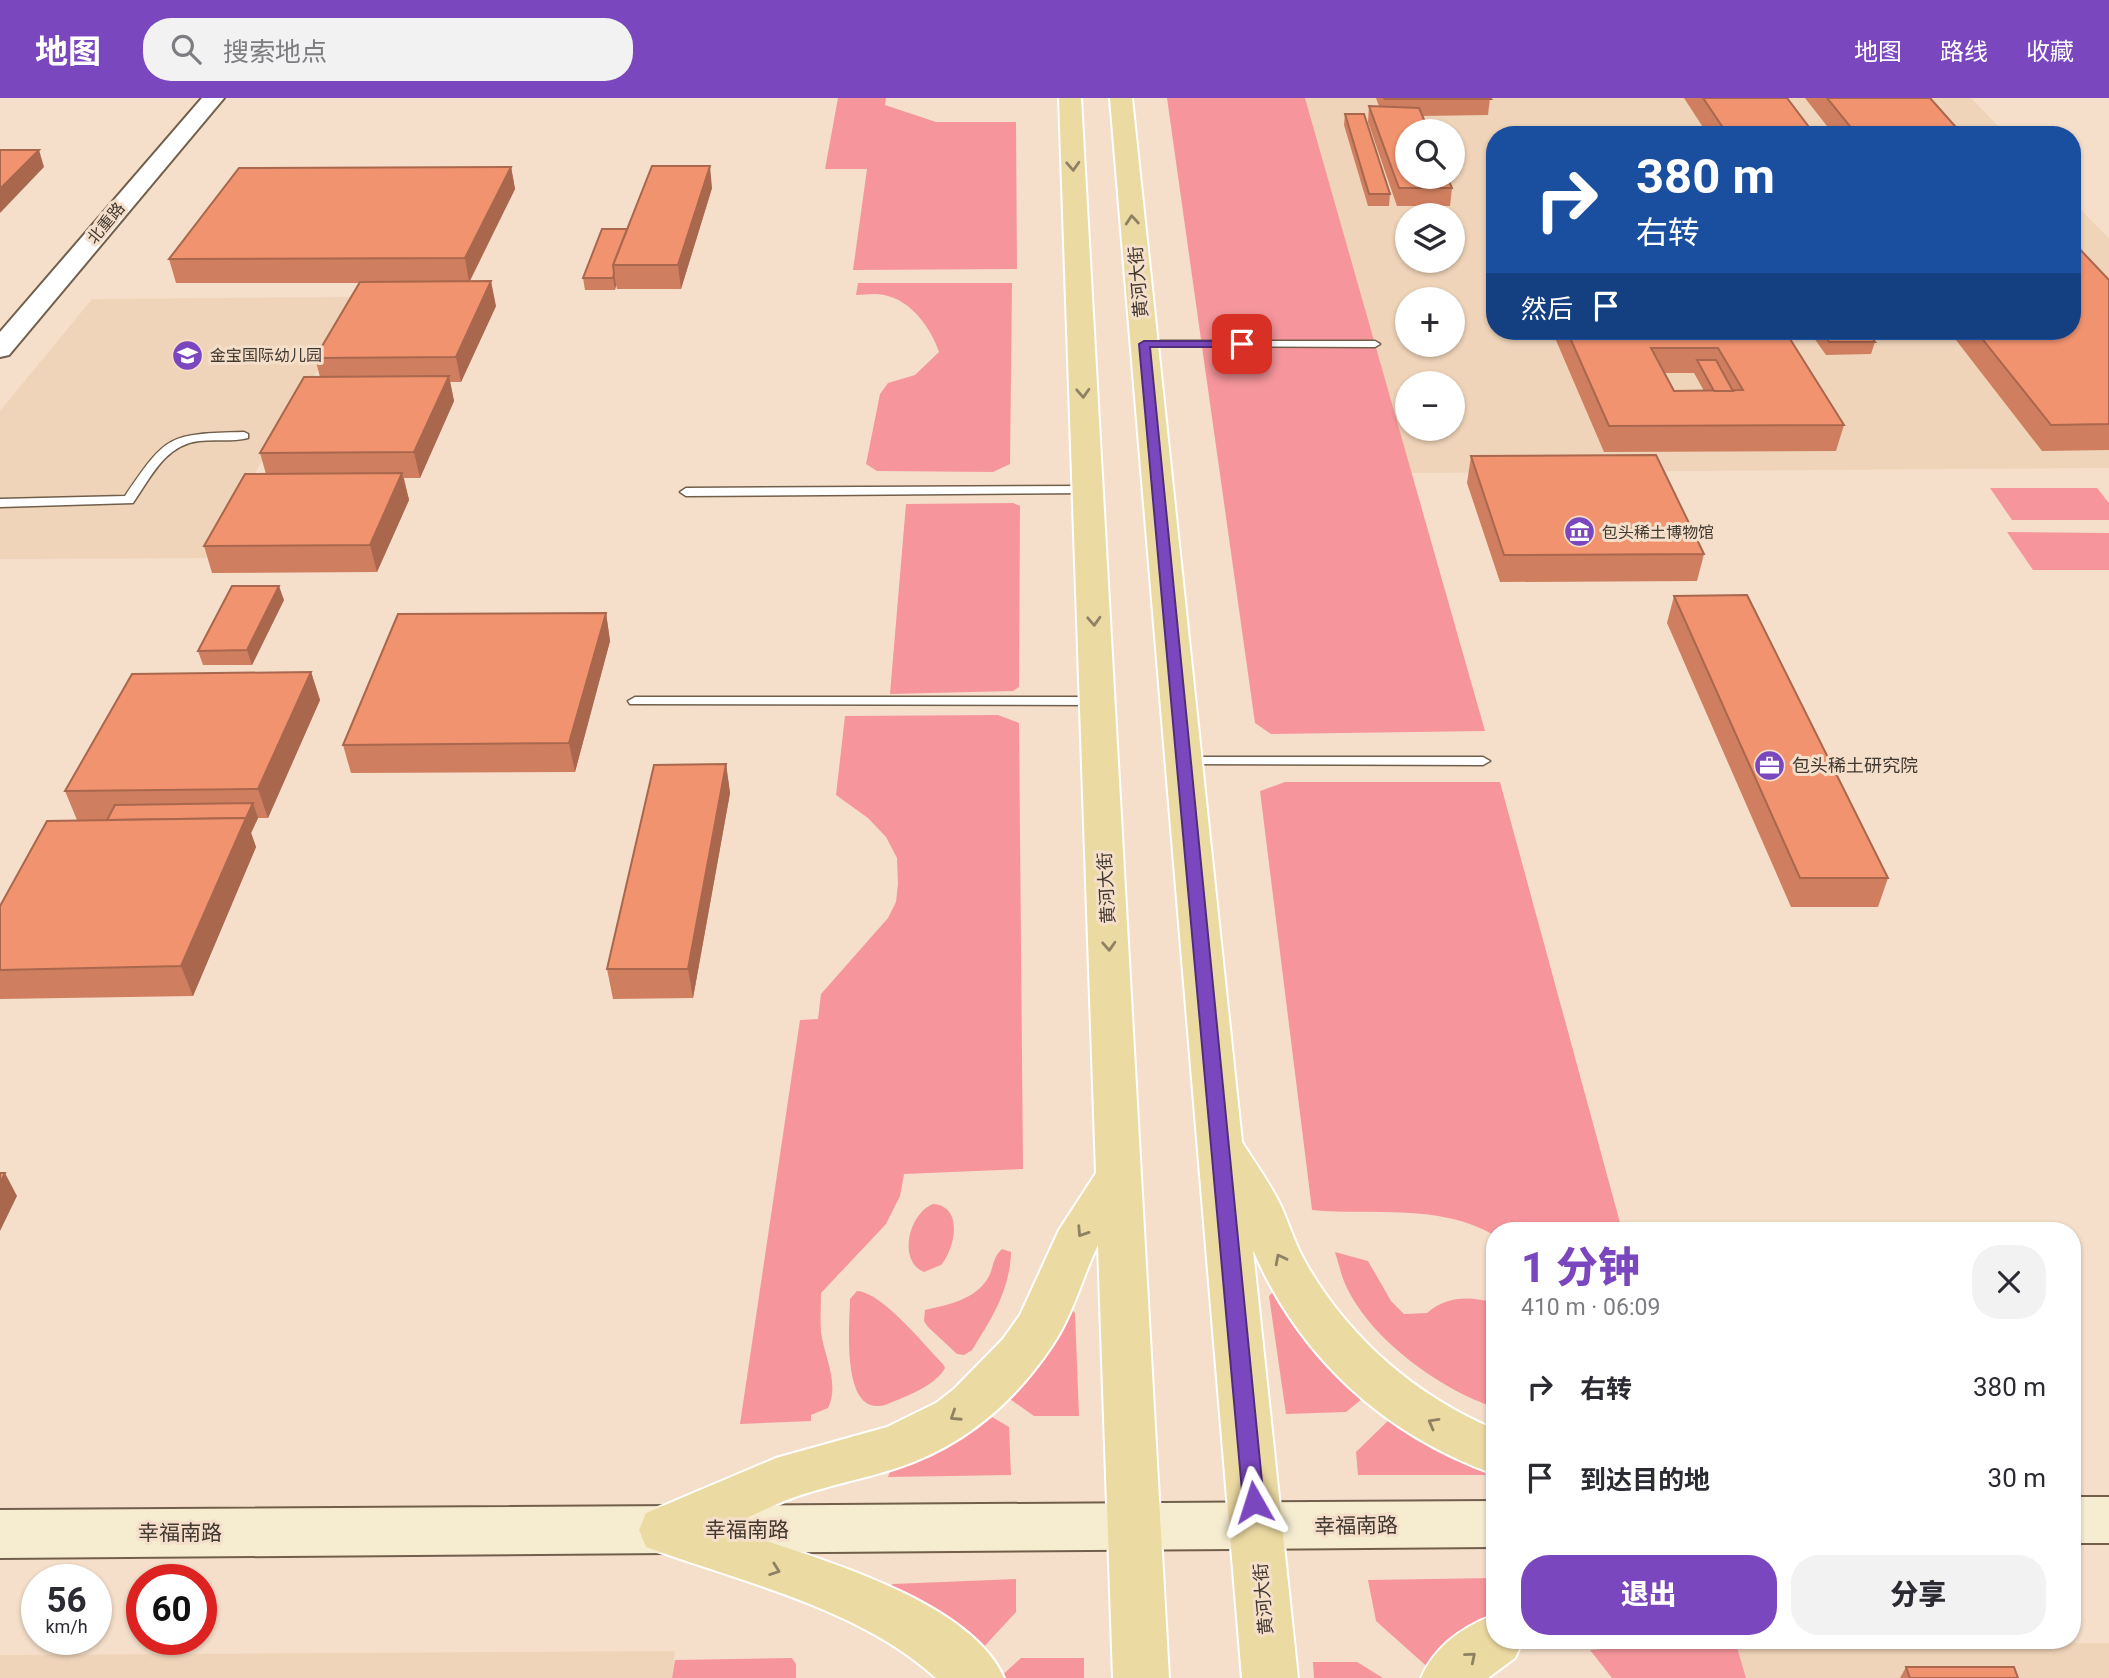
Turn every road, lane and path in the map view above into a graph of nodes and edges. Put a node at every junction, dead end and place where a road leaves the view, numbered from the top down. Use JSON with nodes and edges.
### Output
{"nodes":[{"id":1,"x":213,"y":98,"type":"edge"},
{"id":2,"x":1070,"y":98,"type":"edge"},
{"id":3,"x":1121,"y":98,"type":"edge"},
{"id":4,"x":1144,"y":344,"type":"junction"},
{"id":5,"x":1375,"y":344,"type":"dead end"},
{"id":6,"x":0,"y":349,"type":"edge"},
{"id":7,"x":244,"y":436,"type":"dead end"},
{"id":8,"x":1088,"y":490,"type":"junction"},
{"id":9,"x":686,"y":492,"type":"dead end"},
{"id":10,"x":0,"y":503,"type":"edge"},
{"id":11,"x":635,"y":701,"type":"dead end"},
{"id":12,"x":1097,"y":702,"type":"junction"},
{"id":13,"x":1184,"y":761,"type":"junction"},
{"id":14,"x":1483,"y":761,"type":"dead end"},
{"id":15,"x":1220,"y":1145,"type":"junction"},
{"id":16,"x":1119,"y":1174,"type":"junction"},
{"id":17,"x":1486,"y":1448,"type":"edge"},
{"id":18,"x":2081,"y":1520,"type":"edge"},
{"id":19,"x":2109,"y":1520,"type":"edge"},
{"id":20,"x":1486,"y":1524,"type":"edge"},
{"id":21,"x":1135,"y":1527,"type":"junction"},
{"id":22,"x":1256,"y":1527,"type":"junction"},
{"id":23,"x":665,"y":1530,"type":"junction"},
{"id":24,"x":0,"y":1534,"type":"edge"},
{"id":25,"x":1486,"y":1646,"type":"edge"},
{"id":26,"x":976,"y":1678,"type":"edge"},
{"id":27,"x":1141,"y":1678,"type":"edge"},
{"id":28,"x":1270,"y":1678,"type":"edge"},
{"id":29,"x":1449,"y":1678,"type":"edge"}],
"edges":[{"from":1,"to":6,"type":"street","name":"北重路"},
{"from":2,"to":8,"type":"main road","name":"黄河大街","one_way":true},
{"from":4,"to":3,"type":"main road","name":"黄河大街","one_way":true},
{"from":4,"to":5,"type":"lane"},
{"from":4,"to":13,"type":"main road","name":"黄河大街"},
{"from":7,"to":10,"type":"lane"},
{"from":8,"to":9,"type":"lane"},
{"from":8,"to":12,"type":"main road","name":"黄河大街","one_way":true},
{"from":11,"to":12,"type":"lane"},
{"from":12,"to":16,"type":"main road","name":"黄河大街","one_way":true},
{"from":13,"to":14,"type":"lane"},
{"from":13,"to":15,"type":"main road","name":"黄河大街"},
{"from":17,"to":15,"type":"main road","one_way":true},
{"from":15,"to":22,"type":"main road","name":"黄河大街"},
{"from":16,"to":21,"type":"main road","name":"黄河大街"},
{"from":16,"to":23,"type":"main road","one_way":true},
{"from":18,"to":19,"type":"main road"},
{"from":20,"to":22,"type":"main road","name":"幸福南路"},
{"from":21,"to":22,"type":"main road","name":"幸福南路"},
{"from":21,"to":23,"type":"main road","name":"幸福南路"},
{"from":21,"to":27,"type":"main road","name":"黄河大街"},
{"from":22,"to":28,"type":"main road","name":"黄河大街"},
{"from":23,"to":24,"type":"main road","name":"幸福南路"},
{"from":23,"to":26,"type":"main road","one_way":true},
{"from":29,"to":25,"type":"main road","one_way":true}]}
